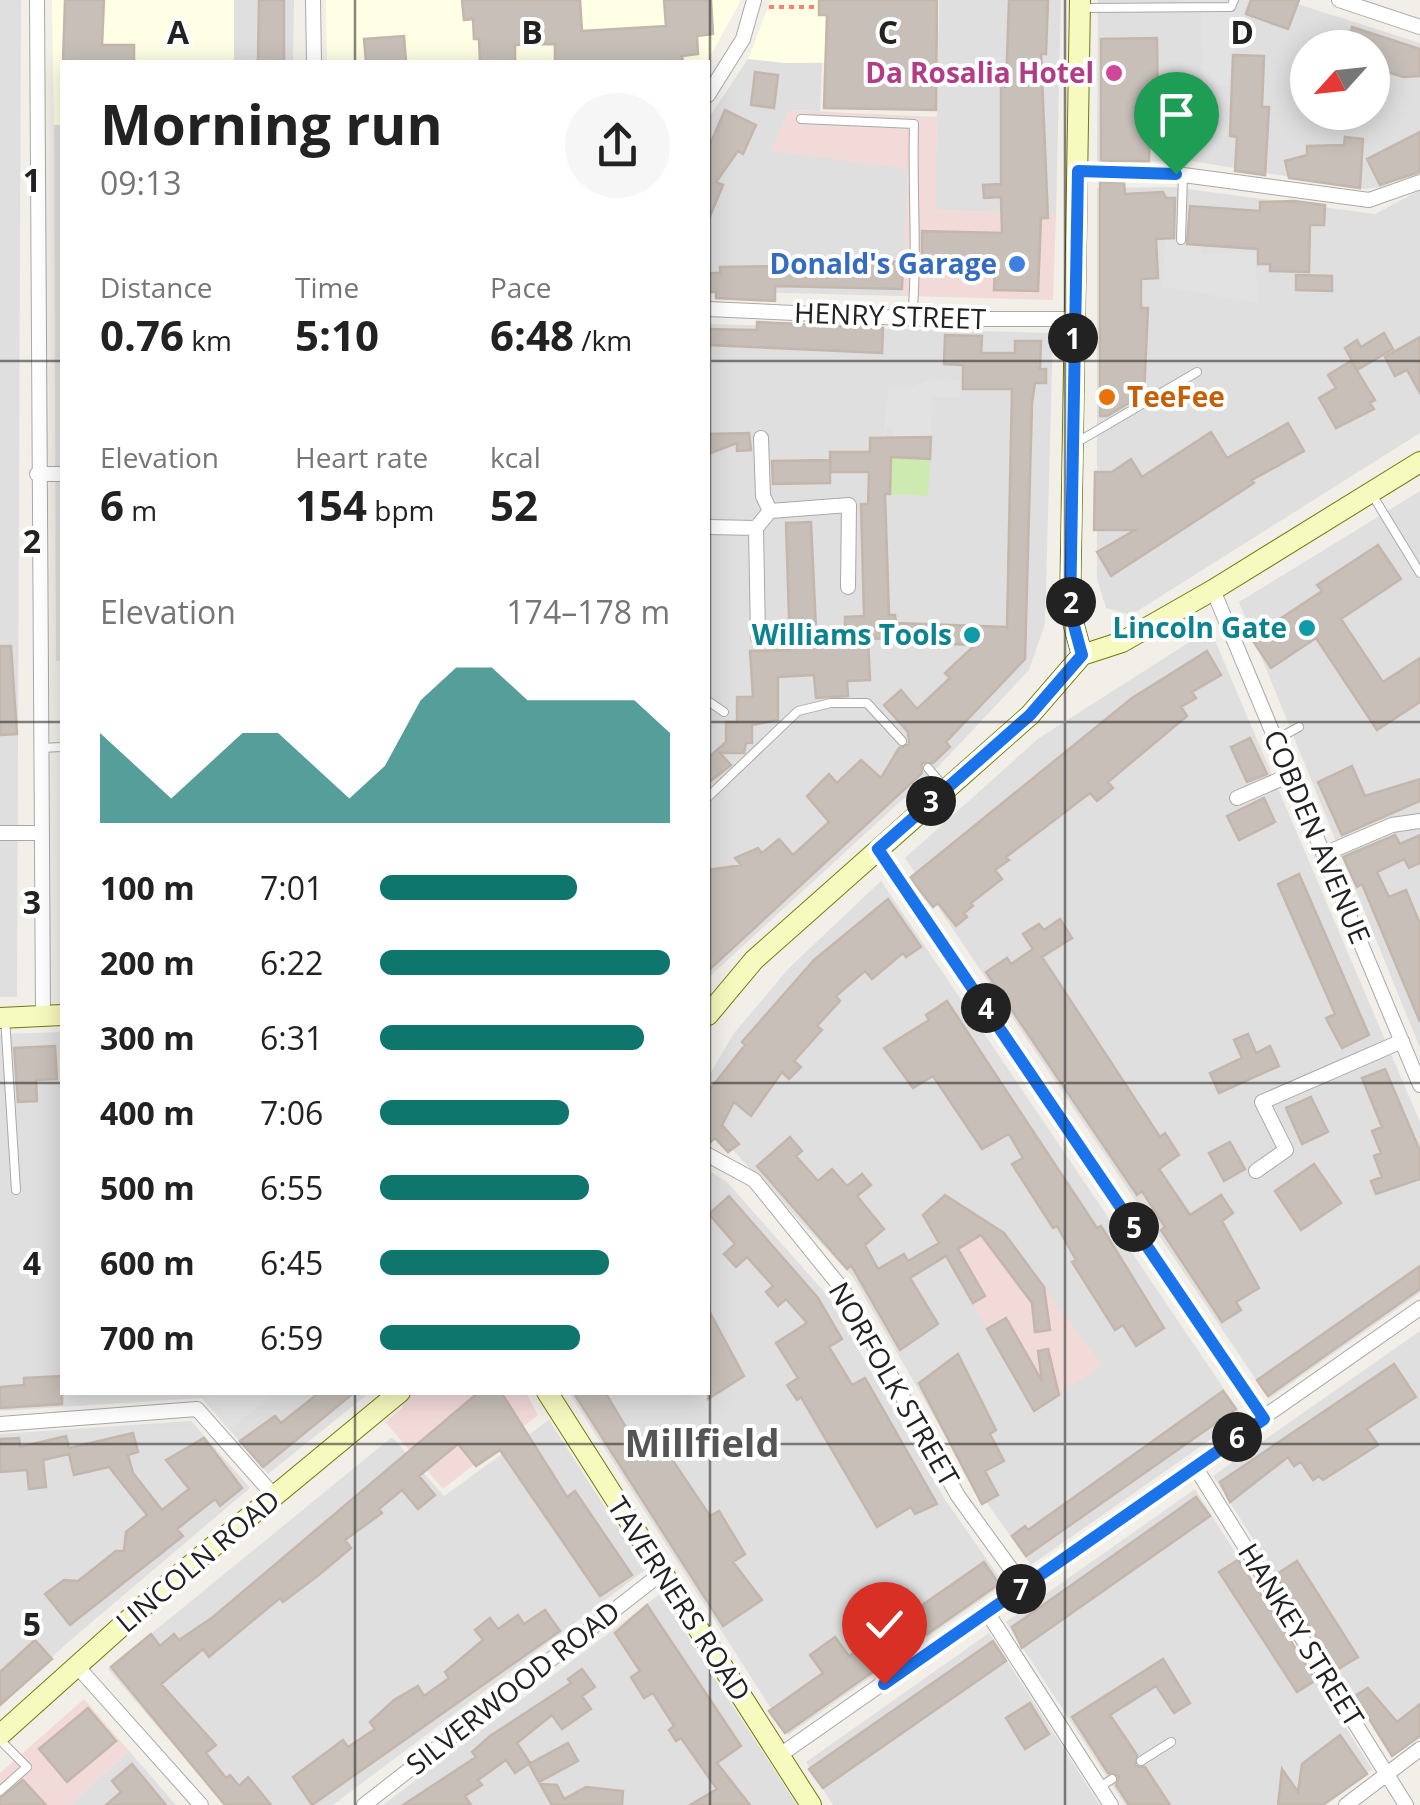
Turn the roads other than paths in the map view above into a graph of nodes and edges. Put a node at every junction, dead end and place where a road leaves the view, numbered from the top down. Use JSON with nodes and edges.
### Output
{"nodes":[{"id":1,"x":37,"y":0,"type":"edge"},
{"id":2,"x":314,"y":0,"type":"edge"},
{"id":3,"x":1234,"y":0,"type":"edge"},
{"id":4,"x":1339,"y":0,"type":"edge"},
{"id":5,"x":761,"y":4,"type":"edge"},
{"id":6,"x":1080,"y":4,"type":"edge"},
{"id":7,"x":1420,"y":28,"type":"edge"},
{"id":8,"x":314,"y":60,"type":"edge"},
{"id":9,"x":710,"y":92,"type":"edge"},
{"id":10,"x":801,"y":119,"type":"dead end"},
{"id":11,"x":1078,"y":171,"type":"junction"},
{"id":12,"x":1183,"y":175,"type":"junction"},
{"id":13,"x":1420,"y":182,"type":"edge"},
{"id":14,"x":1181,"y":240,"type":"dead end"},
{"id":15,"x":710,"y":309,"type":"edge"},
{"id":16,"x":912,"y":319,"type":"junction"},
{"id":17,"x":1073,"y":319,"type":"junction"},
{"id":18,"x":1197,"y":372,"type":"dead end"},
{"id":19,"x":761,"y":438,"type":"dead end"},
{"id":20,"x":1074,"y":444,"type":"junction"},
{"id":21,"x":1420,"y":462,"type":"edge"},
{"id":22,"x":37,"y":474,"type":"junction"},
{"id":23,"x":60,"y":474,"type":"edge"},
{"id":24,"x":1370,"y":493,"type":"junction"},
{"id":25,"x":770,"y":510,"type":"junction"},
{"id":26,"x":710,"y":527,"type":"edge"},
{"id":27,"x":756,"y":528,"type":"junction"},
{"id":28,"x":1420,"y":572,"type":"edge"},
{"id":29,"x":848,"y":586,"type":"dead end"},
{"id":30,"x":1213,"y":590,"type":"junction"},
{"id":31,"x":758,"y":637,"type":"dead end"},
{"id":32,"x":1082,"y":655,"type":"junction"},
{"id":33,"x":710,"y":702,"type":"edge"},
{"id":34,"x":724,"y":712,"type":"dead end"},
{"id":35,"x":1299,"y":727,"type":"dead end"},
{"id":36,"x":1276,"y":740,"type":"junction"},
{"id":37,"x":902,"y":741,"type":"dead end"},
{"id":38,"x":60,"y":747,"type":"edge"},
{"id":39,"x":40,"y":748,"type":"junction"},
{"id":40,"x":928,"y":768,"type":"dead end"},
{"id":41,"x":1290,"y":775,"type":"junction"},
{"id":42,"x":945,"y":788,"type":"junction"},
{"id":43,"x":710,"y":795,"type":"edge"},
{"id":44,"x":1237,"y":798,"type":"dead end"},
{"id":45,"x":1420,"y":822,"type":"edge"},
{"id":46,"x":0,"y":833,"type":"edge"},
{"id":47,"x":41,"y":833,"type":"junction"},
{"id":48,"x":878,"y":849,"type":"junction"},
{"id":49,"x":1324,"y":854,"type":"junction"},
{"id":50,"x":710,"y":1011,"type":"edge"},
{"id":51,"x":52,"y":1016,"type":"edge"},
{"id":52,"x":2,"y":1018,"type":"edge"},
{"id":53,"x":1402,"y":1041,"type":"junction"},
{"id":54,"x":1420,"y":1085,"type":"edge"},
{"id":55,"x":710,"y":1156,"type":"edge"},
{"id":56,"x":1256,"y":1171,"type":"dead end"},
{"id":57,"x":16,"y":1190,"type":"dead end"},
{"id":58,"x":1420,"y":1308,"type":"edge"},
{"id":59,"x":396,"y":1395,"type":"edge"},
{"id":60,"x":549,"y":1395,"type":"edge"},
{"id":61,"x":1264,"y":1419,"type":"junction"},
{"id":62,"x":0,"y":1424,"type":"edge"},
{"id":63,"x":1194,"y":1465,"type":"junction"},
{"id":64,"x":275,"y":1497,"type":"junction"},
{"id":65,"x":663,"y":1572,"type":"junction"},
{"id":66,"x":1024,"y":1587,"type":"junction"},
{"id":67,"x":988,"y":1612,"type":"junction"},
{"id":68,"x":76,"y":1665,"type":"junction"},
{"id":69,"x":0,"y":1738,"type":"edge"},
{"id":70,"x":1171,"y":1742,"type":"dead end"},
{"id":71,"x":1420,"y":1749,"type":"edge"},
{"id":72,"x":780,"y":1755,"type":"junction"},
{"id":73,"x":1141,"y":1761,"type":"dead end"},
{"id":74,"x":1387,"y":1774,"type":"junction"},
{"id":75,"x":0,"y":1791,"type":"edge"},
{"id":76,"x":201,"y":1805,"type":"edge"},
{"id":77,"x":364,"y":1805,"type":"edge"},
{"id":78,"x":811,"y":1805,"type":"edge"},
{"id":79,"x":1111,"y":1805,"type":"edge"},
{"id":80,"x":1346,"y":1805,"type":"edge"},
{"id":81,"x":1406,"y":1805,"type":"edge"}],
"edges":[{"from":1,"to":22,"type":"street"},
{"from":2,"to":8,"type":"street"},
{"from":3,"to":6,"type":"lane"},
{"from":4,"to":7,"type":"street"},
{"from":5,"to":9,"type":"street"},
{"from":6,"to":11,"type":"street"},
{"from":10,"to":16,"type":"lane"},
{"from":11,"to":12,"type":"street"},
{"from":11,"to":17,"type":"street"},
{"from":12,"to":13,"type":"street"},
{"from":12,"to":14,"type":"lane"},
{"from":15,"to":16,"type":"street","name":"HENRY STREET"},
{"from":16,"to":17,"type":"street","name":"HENRY STREET"},
{"from":17,"to":20,"type":"street"},
{"from":18,"to":20,"type":"lane"},
{"from":19,"to":25,"type":"street"},
{"from":20,"to":32,"type":"street"},
{"from":21,"to":24,"type":"street"},
{"from":22,"to":23,"type":"street"},
{"from":22,"to":39,"type":"street"},
{"from":24,"to":28,"type":"lane"},
{"from":24,"to":30,"type":"street"},
{"from":25,"to":27,"type":"street"},
{"from":25,"to":29,"type":"street"},
{"from":26,"to":27,"type":"street"},
{"from":27,"to":31,"type":"street"},
{"from":30,"to":32,"type":"street"},
{"from":30,"to":36,"type":"street","name":"COBDEN AVENUE"},
{"from":32,"to":42,"type":"street"},
{"from":33,"to":34,"type":"lane"},
{"from":35,"to":36,"type":"lane"},
{"from":36,"to":41,"type":"street","name":"COBDEN AVENUE"},
{"from":37,"to":43,"type":"lane"},
{"from":38,"to":39,"type":"lane"},
{"from":39,"to":47,"type":"street"},
{"from":40,"to":42,"type":"lane"},
{"from":41,"to":44,"type":"street"},
{"from":41,"to":49,"type":"street","name":"COBDEN AVENUE"},
{"from":42,"to":48,"type":"street"},
{"from":45,"to":49,"type":"street"},
{"from":46,"to":47,"type":"street"},
{"from":47,"to":51,"type":"street"},
{"from":48,"to":50,"type":"street"},
{"from":48,"to":61,"type":"street"},
{"from":49,"to":53,"type":"street","name":"COBDEN AVENUE"},
{"from":51,"to":52,"type":"street"},
{"from":52,"to":57,"type":"lane"},
{"from":53,"to":54,"type":"street","name":"COBDEN AVENUE"},
{"from":53,"to":56,"type":"street"},
{"from":55,"to":66,"type":"street","name":"NORFOLK STREET"},
{"from":58,"to":61,"type":"street"},
{"from":59,"to":64,"type":"street","name":"LINCOLN ROAD"},
{"from":60,"to":65,"type":"street","name":"TAVERNERS ROAD"},
{"from":61,"to":63,"type":"street"},
{"from":62,"to":64,"type":"street"},
{"from":63,"to":66,"type":"street"},
{"from":63,"to":74,"type":"street","name":"HANKEY STREET"},
{"from":64,"to":68,"type":"street","name":"LINCOLN ROAD"},
{"from":65,"to":72,"type":"street","name":"TAVERNERS ROAD"},
{"from":65,"to":77,"type":"street","name":"SILVERWOOD ROAD"},
{"from":66,"to":67,"type":"street"},
{"from":67,"to":72,"type":"street"},
{"from":67,"to":79,"type":"street"},
{"from":68,"to":69,"type":"street","name":"LINCOLN ROAD"},
{"from":68,"to":76,"type":"street"},
{"from":69,"to":75,"type":"lane"},
{"from":70,"to":73,"type":"lane"},
{"from":71,"to":74,"type":"street"},
{"from":72,"to":78,"type":"street","name":"TAVERNERS ROAD"},
{"from":74,"to":80,"type":"street"},
{"from":74,"to":81,"type":"street","name":"HANKEY STREET"}]}
